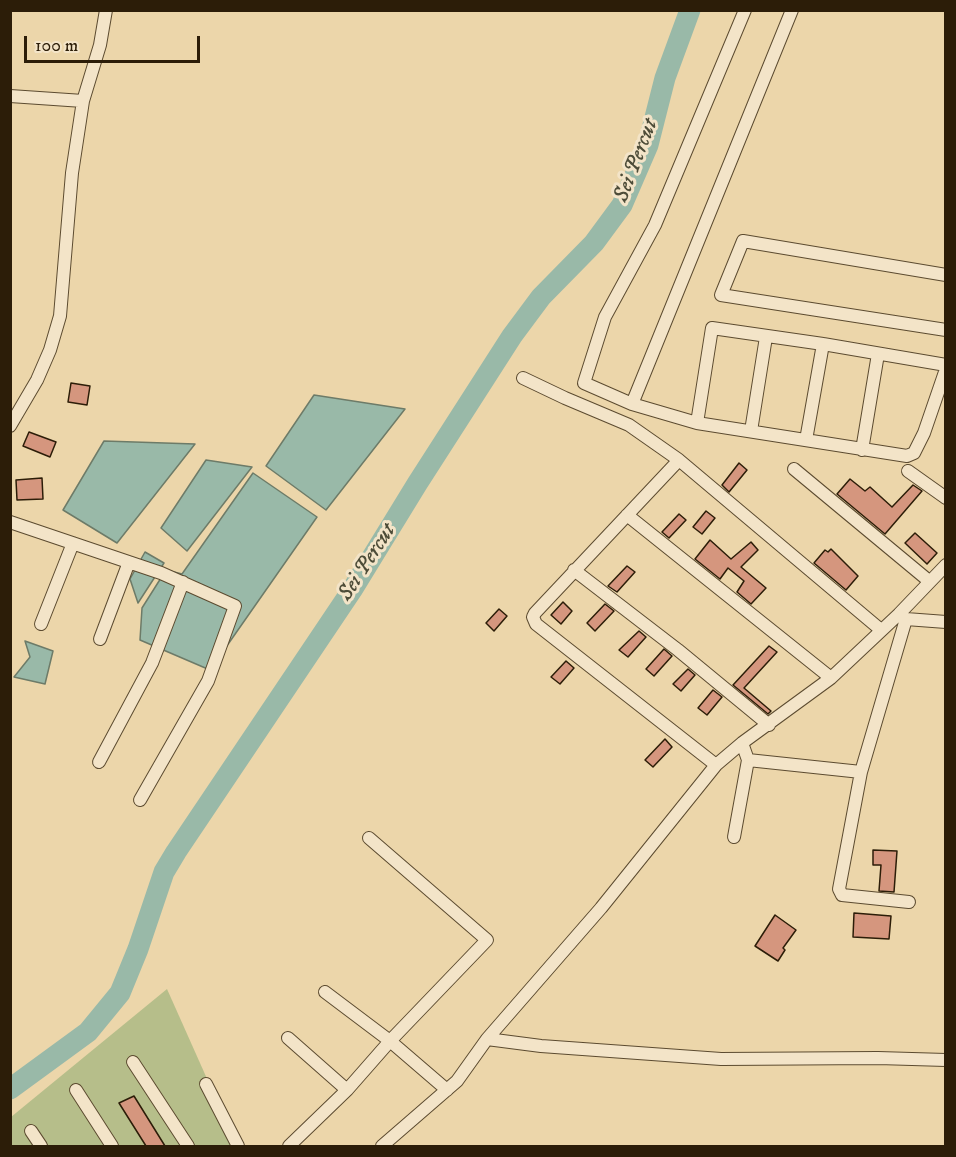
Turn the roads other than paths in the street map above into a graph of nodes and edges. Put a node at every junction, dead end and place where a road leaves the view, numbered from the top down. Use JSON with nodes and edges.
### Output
{"nodes":[{"id":1,"x":106,"y":10,"type":"edge"},
{"id":2,"x":745,"y":10,"type":"edge"},
{"id":3,"x":792,"y":10,"type":"edge"},
{"id":4,"x":10,"y":96,"type":"edge"},
{"id":5,"x":83,"y":101,"type":"junction"},
{"id":6,"x":945,"y":275,"type":"edge"},
{"id":7,"x":945,"y":330,"type":"edge"},
{"id":8,"x":766,"y":336,"type":"junction"},
{"id":9,"x":823,"y":344,"type":"junction"},
{"id":10,"x":878,"y":354,"type":"junction"},
{"id":11,"x":945,"y":367,"type":"edge"},
{"id":12,"x":523,"y":378,"type":"dead end"},
{"id":13,"x":632,"y":404,"type":"junction"},
{"id":14,"x":697,"y":423,"type":"junction"},
{"id":15,"x":10,"y":426,"type":"edge"},
{"id":16,"x":751,"y":431,"type":"junction"},
{"id":17,"x":806,"y":440,"type":"junction"},
{"id":18,"x":862,"y":450,"type":"junction"},
{"id":19,"x":679,"y":460,"type":"junction"},
{"id":20,"x":794,"y":470,"type":"dead end"},
{"id":21,"x":908,"y":471,"type":"dead end"},
{"id":22,"x":945,"y":498,"type":"edge"},
{"id":23,"x":627,"y":515,"type":"junction"},
{"id":24,"x":10,"y":522,"type":"edge"},
{"id":25,"x":73,"y":543,"type":"junction"},
{"id":26,"x":129,"y":562,"type":"junction"},
{"id":27,"x":945,"y":565,"type":"edge"},
{"id":28,"x":574,"y":570,"type":"junction"},
{"id":29,"x":929,"y":581,"type":"junction"},
{"id":30,"x":183,"y":582,"type":"junction"},
{"id":31,"x":903,"y":617,"type":"junction"},
{"id":32,"x":945,"y":622,"type":"edge"},
{"id":33,"x":41,"y":624,"type":"dead end"},
{"id":34,"x":881,"y":630,"type":"junction"},
{"id":35,"x":100,"y":639,"type":"dead end"},
{"id":36,"x":831,"y":678,"type":"junction"},
{"id":37,"x":769,"y":725,"type":"junction"},
{"id":38,"x":742,"y":743,"type":"junction"},
{"id":39,"x":748,"y":760,"type":"junction"},
{"id":40,"x":99,"y":762,"type":"dead end"},
{"id":41,"x":716,"y":765,"type":"junction"},
{"id":42,"x":861,"y":772,"type":"junction"},
{"id":43,"x":140,"y":800,"type":"dead end"},
{"id":44,"x":734,"y":837,"type":"dead end"},
{"id":45,"x":369,"y":838,"type":"dead end"},
{"id":46,"x":909,"y":902,"type":"dead end"},
{"id":47,"x":325,"y":992,"type":"dead end"},
{"id":48,"x":288,"y":1038,"type":"dead end"},
{"id":49,"x":487,"y":1039,"type":"junction"},
{"id":50,"x":390,"y":1041,"type":"junction"},
{"id":51,"x":945,"y":1060,"type":"edge"},
{"id":52,"x":133,"y":1062,"type":"dead end"},
{"id":53,"x":206,"y":1084,"type":"dead end"},
{"id":54,"x":76,"y":1090,"type":"dead end"},
{"id":55,"x":347,"y":1090,"type":"junction"},
{"id":56,"x":447,"y":1090,"type":"junction"},
{"id":57,"x":31,"y":1131,"type":"dead end"},
{"id":58,"x":41,"y":1146,"type":"edge"},
{"id":59,"x":112,"y":1146,"type":"edge"},
{"id":60,"x":188,"y":1146,"type":"edge"},
{"id":61,"x":238,"y":1146,"type":"edge"},
{"id":62,"x":289,"y":1146,"type":"edge"},
{"id":63,"x":382,"y":1146,"type":"edge"}],
"edges":[{"from":1,"to":5,"type":"street"},
{"from":2,"to":13,"type":"street"},
{"from":3,"to":13,"type":"street"},
{"from":4,"to":5,"type":"street"},
{"from":5,"to":15,"type":"street"},
{"from":6,"to":7,"type":"street"},
{"from":8,"to":9,"type":"street"},
{"from":8,"to":14,"type":"street"},
{"from":8,"to":16,"type":"street"},
{"from":9,"to":10,"type":"street"},
{"from":9,"to":17,"type":"street"},
{"from":10,"to":11,"type":"street"},
{"from":10,"to":18,"type":"street"},
{"from":11,"to":18,"type":"street"},
{"from":12,"to":19,"type":"street"},
{"from":13,"to":14,"type":"street"},
{"from":14,"to":16,"type":"street"},
{"from":16,"to":17,"type":"street"},
{"from":17,"to":18,"type":"street"},
{"from":19,"to":23,"type":"street"},
{"from":19,"to":34,"type":"street"},
{"from":20,"to":29,"type":"street"},
{"from":21,"to":22,"type":"street"},
{"from":23,"to":28,"type":"street"},
{"from":23,"to":36,"type":"street"},
{"from":24,"to":25,"type":"street"},
{"from":25,"to":26,"type":"street"},
{"from":25,"to":33,"type":"street"},
{"from":26,"to":30,"type":"street"},
{"from":26,"to":35,"type":"street"},
{"from":27,"to":29,"type":"street"},
{"from":28,"to":37,"type":"street"},
{"from":28,"to":41,"type":"street"},
{"from":29,"to":31,"type":"street"},
{"from":30,"to":40,"type":"street"},
{"from":30,"to":43,"type":"street"},
{"from":31,"to":32,"type":"street"},
{"from":31,"to":34,"type":"street"},
{"from":31,"to":42,"type":"street"},
{"from":34,"to":36,"type":"street"},
{"from":36,"to":37,"type":"street"},
{"from":37,"to":38,"type":"street"},
{"from":38,"to":39,"type":"street"},
{"from":38,"to":41,"type":"street"},
{"from":39,"to":42,"type":"street"},
{"from":39,"to":44,"type":"street"},
{"from":41,"to":49,"type":"street"},
{"from":42,"to":46,"type":"street"},
{"from":45,"to":50,"type":"street"},
{"from":47,"to":50,"type":"street"},
{"from":48,"to":55,"type":"street"},
{"from":49,"to":51,"type":"street"},
{"from":49,"to":56,"type":"street"},
{"from":50,"to":55,"type":"street"},
{"from":50,"to":56,"type":"street"},
{"from":52,"to":60,"type":"street"},
{"from":53,"to":61,"type":"street"},
{"from":54,"to":59,"type":"street"},
{"from":55,"to":62,"type":"street"},
{"from":56,"to":63,"type":"street"},
{"from":57,"to":58,"type":"street"}]}
